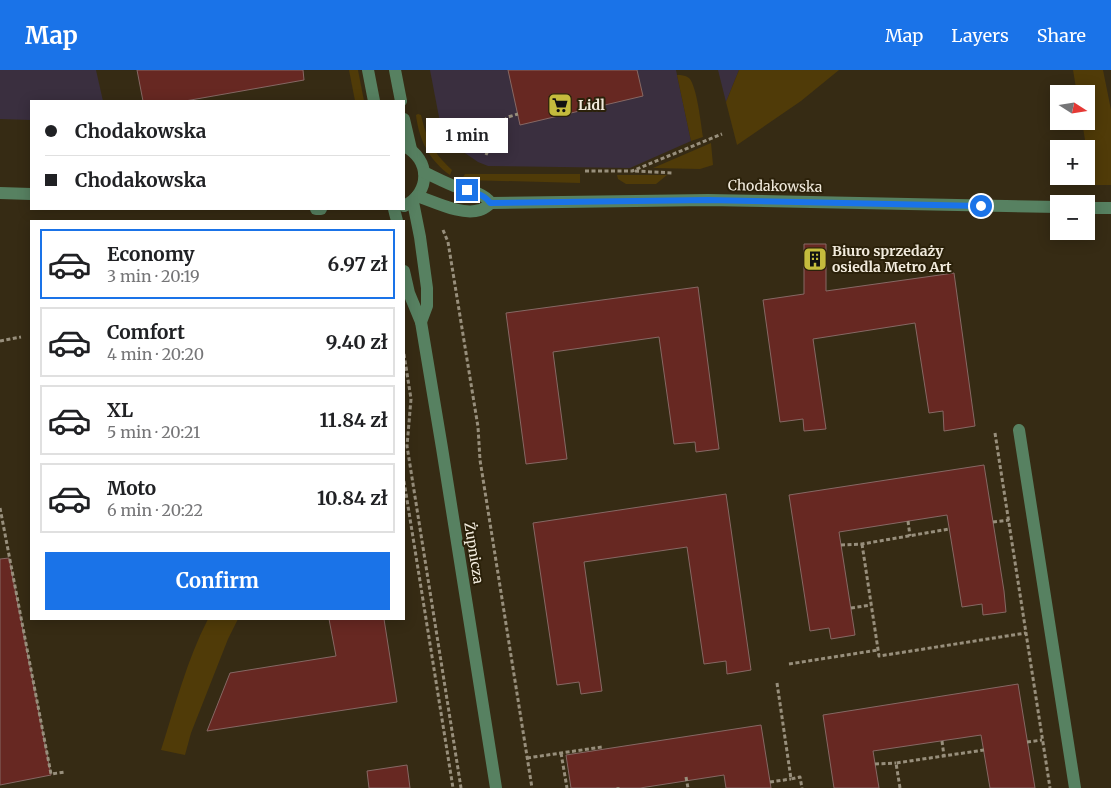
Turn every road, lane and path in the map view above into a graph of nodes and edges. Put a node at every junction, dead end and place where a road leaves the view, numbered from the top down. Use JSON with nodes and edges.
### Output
{"nodes":[{"id":1,"x":368,"y":70,"type":"edge"},
{"id":2,"x":395,"y":70,"type":"edge"},
{"id":3,"x":374,"y":100,"type":"edge"},
{"id":4,"x":401,"y":100,"type":"edge"},
{"id":5,"x":518,"y":114,"type":"dead end"},
{"id":6,"x":405,"y":128,"type":"edge"},
{"id":7,"x":722,"y":134,"type":"dead end"},
{"id":8,"x":407,"y":147,"type":"edge"},
{"id":9,"x":486,"y":155,"type":"dead end"},
{"id":10,"x":585,"y":171,"type":"dead end"},
{"id":11,"x":632,"y":171,"type":"junction"},
{"id":12,"x":424,"y":172,"type":"junction"},
{"id":13,"x":673,"y":173,"type":"dead end"},
{"id":14,"x":0,"y":193,"type":"edge"},
{"id":15,"x":30,"y":194,"type":"edge"},
{"id":16,"x":411,"y":201,"type":"edge"},
{"id":17,"x":490,"y":203,"type":"junction"},
{"id":18,"x":1050,"y":207,"type":"edge"},
{"id":19,"x":1095,"y":208,"type":"edge"},
{"id":20,"x":1108,"y":208,"type":"edge"},
{"id":21,"x":443,"y":230,"type":"dead end"},
{"id":22,"x":405,"y":275,"type":"edge"},
{"id":23,"x":421,"y":322,"type":"junction"},
{"id":24,"x":21,"y":337,"type":"dead end"},
{"id":25,"x":0,"y":341,"type":"edge"},
{"id":26,"x":405,"y":360,"type":"edge"},
{"id":27,"x":1019,"y":430,"type":"dead end"},
{"id":28,"x":995,"y":433,"type":"dead end"},
{"id":29,"x":405,"y":487,"type":"edge"},
{"id":30,"x":0,"y":508,"type":"edge"},
{"id":31,"x":1008,"y":520,"type":"junction"},
{"id":32,"x":908,"y":521,"type":"dead end"},
{"id":33,"x":993,"y":522,"type":"dead end"},
{"id":34,"x":949,"y":529,"type":"dead end"},
{"id":35,"x":910,"y":536,"type":"junction"},
{"id":36,"x":862,"y":544,"type":"junction"},
{"id":37,"x":841,"y":545,"type":"dead end"},
{"id":38,"x":871,"y":605,"type":"junction"},
{"id":39,"x":851,"y":608,"type":"dead end"},
{"id":40,"x":1026,"y":633,"type":"junction"},
{"id":41,"x":878,"y":650,"type":"junction"},
{"id":42,"x":789,"y":664,"type":"dead end"},
{"id":43,"x":777,"y":683,"type":"dead end"},
{"id":44,"x":1042,"y":740,"type":"junction"},
{"id":45,"x":942,"y":741,"type":"dead end"},
{"id":46,"x":1027,"y":742,"type":"dead end"},
{"id":47,"x":602,"y":746,"type":"dead end"},
{"id":48,"x":984,"y":750,"type":"dead end"},
{"id":49,"x":561,"y":752,"type":"junction"},
{"id":50,"x":944,"y":756,"type":"junction"},
{"id":51,"x":527,"y":758,"type":"junction"},
{"id":52,"x":896,"y":763,"type":"junction"},
{"id":53,"x":875,"y":764,"type":"dead end"},
{"id":54,"x":66,"y":772,"type":"dead end"},
{"id":55,"x":686,"y":777,"type":"dead end"},
{"id":56,"x":791,"y":779,"type":"junction"},
{"id":57,"x":770,"y":782,"type":"dead end"},
{"id":58,"x":453,"y":788,"type":"edge"},
{"id":59,"x":461,"y":788,"type":"edge"},
{"id":60,"x":496,"y":788,"type":"edge"},
{"id":61,"x":532,"y":788,"type":"edge"},
{"id":62,"x":567,"y":788,"type":"edge"},
{"id":63,"x":688,"y":788,"type":"edge"},
{"id":64,"x":802,"y":788,"type":"edge"},
{"id":65,"x":900,"y":788,"type":"edge"},
{"id":66,"x":1050,"y":788,"type":"edge"},
{"id":67,"x":1075,"y":788,"type":"edge"}],
"edges":[{"from":1,"to":3,"type":"street"},
{"from":2,"to":4,"type":"street"},
{"from":5,"to":9,"type":"path"},
{"from":6,"to":8,"type":"street"},
{"from":7,"to":11,"type":"path"},
{"from":8,"to":12,"type":"street"},
{"from":10,"to":11,"type":"path"},
{"from":11,"to":13,"type":"path"},
{"from":12,"to":16,"type":"street"},
{"from":12,"to":17,"type":"street"},
{"from":14,"to":15,"type":"street"},
{"from":16,"to":17,"type":"street","name":"Chodakowska"},
{"from":16,"to":23,"type":"street","name":"Żupnicza"},
{"from":17,"to":18,"type":"street","name":"Chodakowska"},
{"from":19,"to":20,"type":"street"},
{"from":21,"to":51,"type":"path"},
{"from":22,"to":23,"type":"street","name":"Żupnicza"},
{"from":23,"to":60,"type":"street","name":"Żupnicza"},
{"from":24,"to":25,"type":"path"},
{"from":26,"to":59,"type":"path"},
{"from":27,"to":67,"type":"street"},
{"from":28,"to":31,"type":"path"},
{"from":29,"to":58,"type":"path"},
{"from":30,"to":54,"type":"path"},
{"from":31,"to":33,"type":"path"},
{"from":31,"to":40,"type":"path"},
{"from":32,"to":35,"type":"path"},
{"from":34,"to":35,"type":"path"},
{"from":35,"to":36,"type":"path"},
{"from":36,"to":37,"type":"path"},
{"from":36,"to":38,"type":"path"},
{"from":38,"to":39,"type":"path"},
{"from":38,"to":41,"type":"path"},
{"from":40,"to":41,"type":"path"},
{"from":40,"to":44,"type":"path"},
{"from":41,"to":42,"type":"path"},
{"from":43,"to":56,"type":"path"},
{"from":44,"to":46,"type":"path"},
{"from":44,"to":66,"type":"path"},
{"from":45,"to":50,"type":"path"},
{"from":47,"to":49,"type":"path"},
{"from":48,"to":50,"type":"path"},
{"from":49,"to":51,"type":"path"},
{"from":49,"to":62,"type":"path"},
{"from":50,"to":52,"type":"path"},
{"from":51,"to":61,"type":"path"},
{"from":52,"to":53,"type":"path"},
{"from":52,"to":65,"type":"path"},
{"from":55,"to":63,"type":"path"},
{"from":56,"to":57,"type":"path"},
{"from":56,"to":64,"type":"path"}]}
